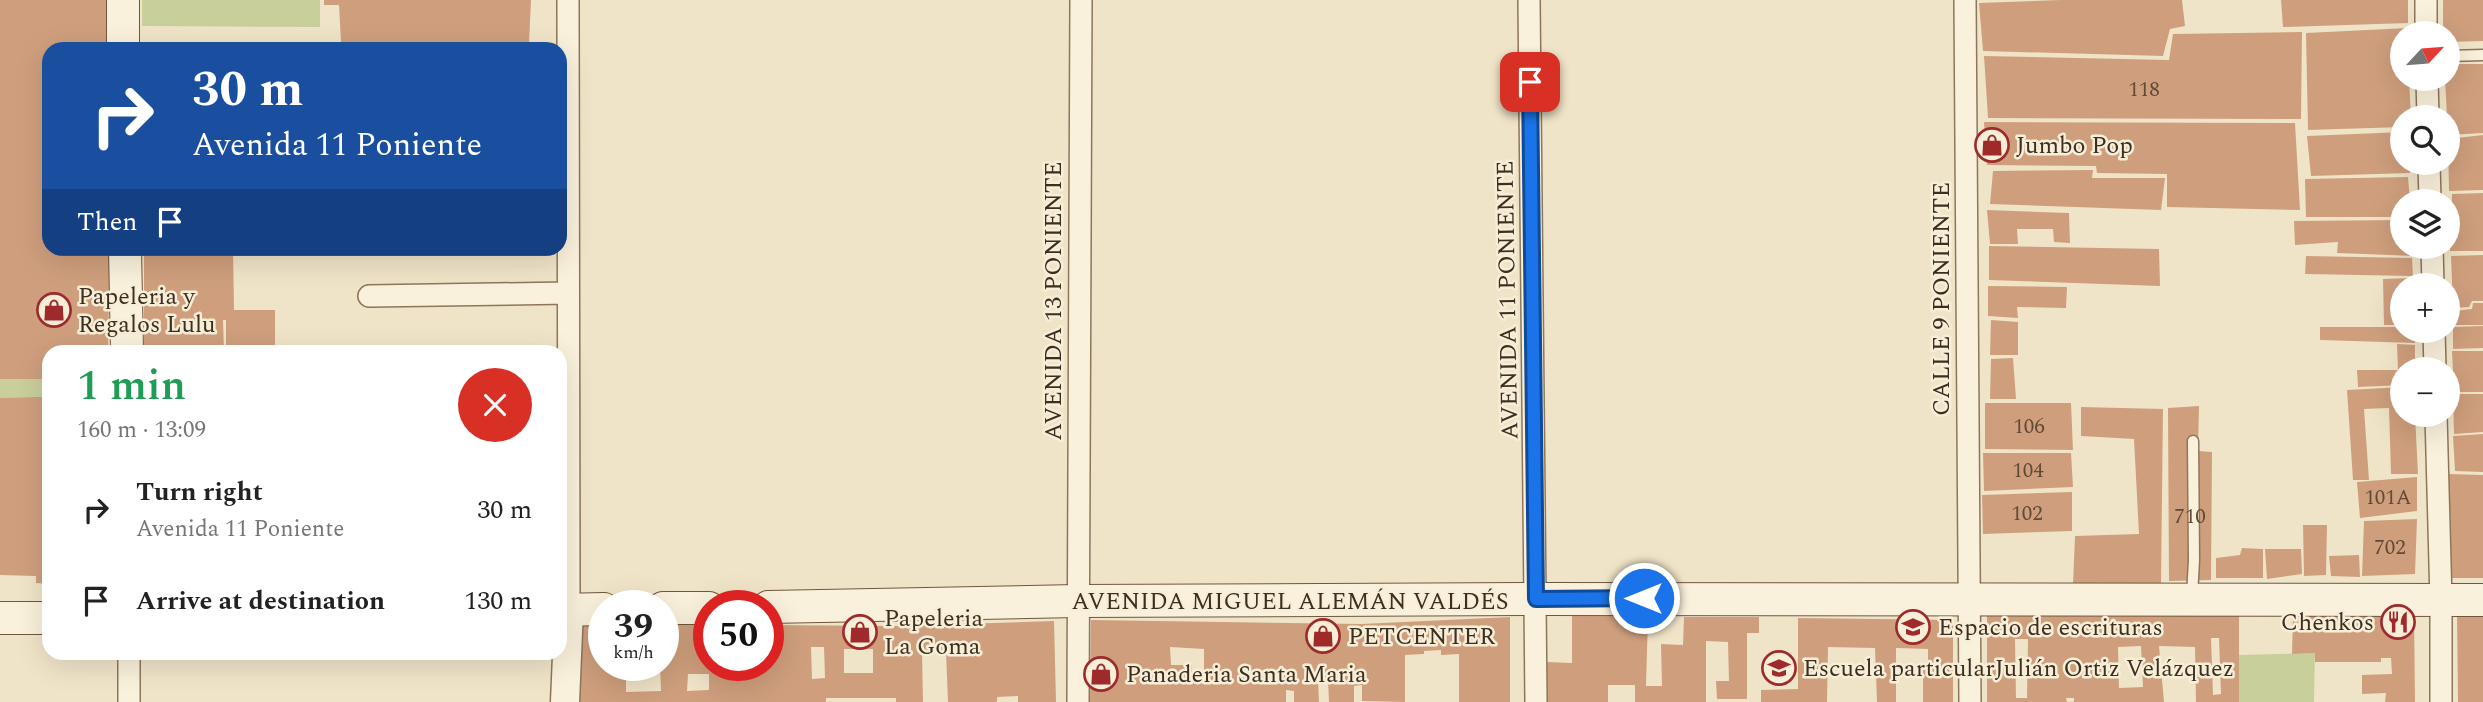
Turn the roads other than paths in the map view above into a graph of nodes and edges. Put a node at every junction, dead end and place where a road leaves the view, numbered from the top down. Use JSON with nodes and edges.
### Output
{"nodes":[{"id":1,"x":123,"y":0,"type":"edge"},
{"id":2,"x":568,"y":0,"type":"edge"},
{"id":3,"x":1082,"y":0,"type":"edge"},
{"id":4,"x":1530,"y":0,"type":"edge"},
{"id":5,"x":1965,"y":0,"type":"edge"},
{"id":6,"x":2426,"y":0,"type":"edge"},
{"id":7,"x":2426,"y":21,"type":"edge"},
{"id":8,"x":123,"y":42,"type":"edge"},
{"id":9,"x":2483,"y":55,"type":"edge"},
{"id":10,"x":2460,"y":56,"type":"edge"},
{"id":11,"x":125,"y":256,"type":"edge"},
{"id":12,"x":568,"y":293,"type":"junction"},
{"id":13,"x":369,"y":296,"type":"dead end"},
{"id":14,"x":127,"y":345,"type":"edge"},
{"id":15,"x":567,"y":372,"type":"edge"},
{"id":16,"x":2436,"y":427,"type":"edge"},
{"id":17,"x":2193,"y":442,"type":"dead end"},
{"id":18,"x":1969,"y":598,"type":"junction"},
{"id":19,"x":1536,"y":599,"type":"junction"},
{"id":20,"x":2191,"y":600,"type":"junction"},
{"id":21,"x":2483,"y":600,"type":"edge"},
{"id":22,"x":1077,"y":601,"type":"junction"},
{"id":23,"x":2441,"y":601,"type":"junction"},
{"id":24,"x":784,"y":607,"type":"edge"},
{"id":25,"x":588,"y":609,"type":"edge"},
{"id":26,"x":567,"y":610,"type":"edge"},
{"id":27,"x":0,"y":618,"type":"edge"},
{"id":28,"x":42,"y":618,"type":"edge"},
{"id":29,"x":129,"y":660,"type":"edge"},
{"id":30,"x":565,"y":660,"type":"edge"},
{"id":31,"x":129,"y":702,"type":"edge"},
{"id":32,"x":565,"y":702,"type":"edge"},
{"id":33,"x":1078,"y":702,"type":"edge"},
{"id":34,"x":1536,"y":702,"type":"edge"},
{"id":35,"x":1970,"y":702,"type":"edge"},
{"id":36,"x":2441,"y":702,"type":"edge"}],
"edges":[{"from":1,"to":8,"type":"main road"},
{"from":2,"to":12,"type":"street"},
{"from":3,"to":22,"type":"street","name":"AVENIDA 13 PONIENTE"},
{"from":4,"to":19,"type":"street","name":"AVENIDA 11 PONIENTE"},
{"from":5,"to":18,"type":"street","name":"CALLE 9 PONIENTE"},
{"from":6,"to":7,"type":"street"},
{"from":9,"to":10,"type":"lane"},
{"from":11,"to":14,"type":"main road"},
{"from":12,"to":13,"type":"street"},
{"from":12,"to":15,"type":"street"},
{"from":16,"to":23,"type":"street"},
{"from":17,"to":20,"type":"lane"},
{"from":18,"to":19,"type":"main road","name":"AVENIDA MIGUEL ALEMÁN VALDÉS"},
{"from":18,"to":20,"type":"main road","name":"AVENIDA MIGUEL ALEMÁN VALDÉS"},
{"from":18,"to":35,"type":"street","name":"CALLE 9 PONIENTE"},
{"from":19,"to":22,"type":"main road","name":"AVENIDA MIGUEL ALEMÁN VALDÉS"},
{"from":19,"to":34,"type":"street","name":"AVENIDA 11 PONIENTE"},
{"from":20,"to":23,"type":"main road","name":"AVENIDA MIGUEL ALEMÁN VALDÉS"},
{"from":21,"to":23,"type":"main road","name":"AVENIDA MIGUEL ALEMÁN VALDÉS"},
{"from":22,"to":24,"type":"main road","name":"AVENIDA MIGUEL ALEMÁN VALDÉS"},
{"from":22,"to":33,"type":"street","name":"AVENIDA 13 PONIENTE"},
{"from":23,"to":36,"type":"street"},
{"from":25,"to":26,"type":"main road"},
{"from":27,"to":28,"type":"main road"},
{"from":29,"to":31,"type":"street"},
{"from":30,"to":32,"type":"street"}]}
